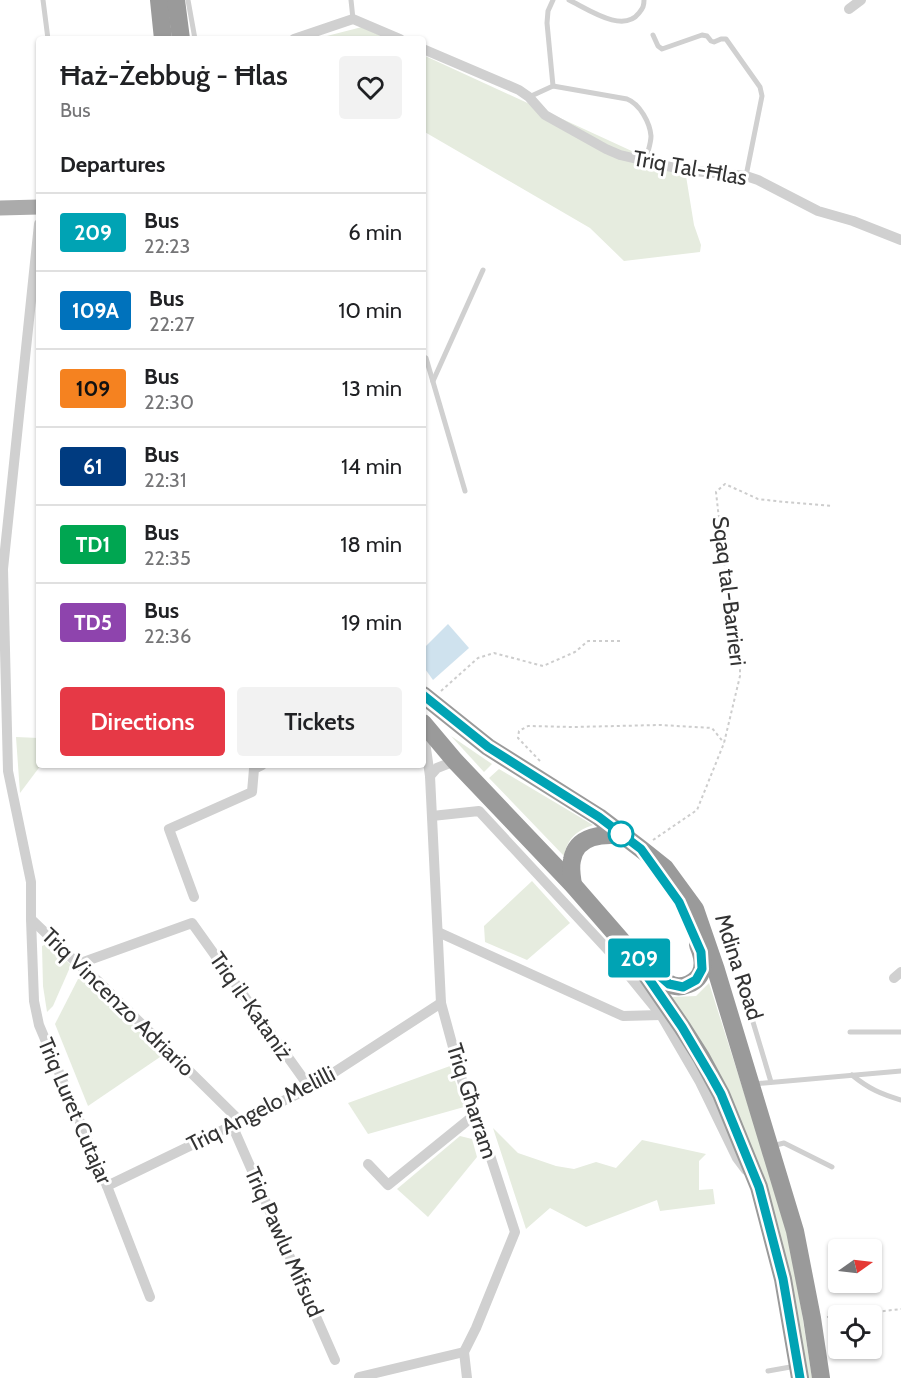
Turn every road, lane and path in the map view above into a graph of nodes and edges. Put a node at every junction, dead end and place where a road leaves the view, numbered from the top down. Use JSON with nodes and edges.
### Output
{"nodes":[{"id":1,"x":43,"y":0,"type":"edge"},
{"id":2,"x":159,"y":0,"type":"edge"},
{"id":3,"x":176,"y":0,"type":"edge"},
{"id":4,"x":188,"y":0,"type":"edge"},
{"id":5,"x":351,"y":0,"type":"edge"},
{"id":6,"x":553,"y":0,"type":"edge"},
{"id":7,"x":569,"y":0,"type":"edge"},
{"id":8,"x":644,"y":0,"type":"edge"},
{"id":9,"x":861,"y":0,"type":"edge"},
{"id":10,"x":849,"y":9,"type":"dead end"},
{"id":11,"x":353,"y":19,"type":"junction"},
{"id":12,"x":653,"y":35,"type":"dead end"},
{"id":13,"x":48,"y":36,"type":"edge"},
{"id":14,"x":163,"y":36,"type":"edge"},
{"id":15,"x":181,"y":36,"type":"edge"},
{"id":16,"x":194,"y":36,"type":"edge"},
{"id":17,"x":303,"y":36,"type":"edge"},
{"id":18,"x":393,"y":36,"type":"edge"},
{"id":19,"x":426,"y":50,"type":"edge"},
{"id":20,"x":553,"y":86,"type":"junction"},
{"id":21,"x":529,"y":97,"type":"junction"},
{"id":22,"x":646,"y":161,"type":"junction"},
{"id":23,"x":746,"y":176,"type":"junction"},
{"id":24,"x":36,"y":207,"type":"edge"},
{"id":25,"x":0,"y":208,"type":"edge"},
{"id":26,"x":901,"y":240,"type":"edge"},
{"id":27,"x":36,"y":253,"type":"edge"},
{"id":28,"x":483,"y":270,"type":"dead end"},
{"id":29,"x":426,"y":358,"type":"edge"},
{"id":30,"x":433,"y":381,"type":"junction"},
{"id":31,"x":465,"y":491,"type":"dead end"},
{"id":32,"x":833,"y":506,"type":"dead end"},
{"id":33,"x":621,"y":641,"type":"dead end"},
{"id":34,"x":426,"y":698,"type":"edge"},
{"id":35,"x":426,"y":727,"type":"edge"},
{"id":36,"x":724,"y":743,"type":"junction"},
{"id":37,"x":426,"y":749,"type":"edge"},
{"id":38,"x":455,"y":761,"type":"junction"},
{"id":39,"x":256,"y":768,"type":"edge"},
{"id":40,"x":430,"y":776,"type":"junction"},
{"id":41,"x":548,"y":784,"type":"junction"},
{"id":42,"x":432,"y":816,"type":"junction"},
{"id":43,"x":624,"y":836,"type":"junction"},
{"id":44,"x":641,"y":849,"type":"junction"},
{"id":45,"x":573,"y":885,"type":"junction"},
{"id":46,"x":194,"y":897,"type":"dead end"},
{"id":47,"x":32,"y":919,"type":"junction"},
{"id":48,"x":438,"y":932,"type":"junction"},
{"id":49,"x":627,"y":947,"type":"junction"},
{"id":50,"x":78,"y":964,"type":"junction"},
{"id":51,"x":741,"y":982,"type":"dead end"},
{"id":52,"x":441,"y":1003,"type":"junction"},
{"id":53,"x":661,"y":1015,"type":"junction"},
{"id":54,"x":850,"y":1032,"type":"dead end"},
{"id":55,"x":901,"y":1032,"type":"edge"},
{"id":56,"x":901,"y":1065,"type":"edge"},
{"id":57,"x":901,"y":1071,"type":"edge"},
{"id":58,"x":893,"y":1072,"type":"junction"},
{"id":59,"x":852,"y":1075,"type":"junction"},
{"id":60,"x":771,"y":1082,"type":"junction"},
{"id":61,"x":751,"y":1084,"type":"junction"},
{"id":62,"x":310,"y":1088,"type":"junction"},
{"id":63,"x":901,"y":1100,"type":"edge"},
{"id":64,"x":472,"y":1117,"type":"junction"},
{"id":65,"x":237,"y":1123,"type":"junction"},
{"id":66,"x":770,"y":1147,"type":"junction"},
{"id":67,"x":369,"y":1164,"type":"dead end"},
{"id":68,"x":831,"y":1167,"type":"dead end"},
{"id":69,"x":107,"y":1186,"type":"junction"},
{"id":70,"x":759,"y":1187,"type":"junction"},
{"id":71,"x":150,"y":1297,"type":"dead end"},
{"id":72,"x":901,"y":1310,"type":"edge"},
{"id":73,"x":882,"y":1312,"type":"edge"},
{"id":74,"x":464,"y":1352,"type":"junction"},
{"id":75,"x":335,"y":1360,"type":"dead end"},
{"id":76,"x":768,"y":1371,"type":"dead end"},
{"id":77,"x":799,"y":1372,"type":"edge"},
{"id":78,"x":358,"y":1377,"type":"edge"},
{"id":79,"x":467,"y":1378,"type":"edge"},
{"id":80,"x":821,"y":1378,"type":"edge"}],
"edges":[{"from":1,"to":13,"type":"lane"},
{"from":2,"to":14,"type":"highway"},
{"from":3,"to":15,"type":"highway"},
{"from":4,"to":16,"type":"lane"},
{"from":5,"to":11,"type":"lane"},
{"from":6,"to":20,"type":"lane"},
{"from":7,"to":8,"type":"lane"},
{"from":9,"to":10,"type":"street"},
{"from":11,"to":17,"type":"street"},
{"from":11,"to":18,"type":"street"},
{"from":12,"to":23,"type":"lane"},
{"from":19,"to":21,"type":"street","name":"Triq Tal-Ħlas"},
{"from":20,"to":21,"type":"lane"},
{"from":20,"to":22,"type":"lane"},
{"from":21,"to":22,"type":"street","name":"Triq Tal-Ħlas"},
{"from":22,"to":23,"type":"street","name":"Triq Tal-Ħlas"},
{"from":23,"to":26,"type":"street","name":"Triq Tal-Ħlas"},
{"from":24,"to":25,"type":"main road"},
{"from":27,"to":47,"type":"street","name":"Triq Vincenzo Adriario"},
{"from":28,"to":30,"type":"lane"},
{"from":29,"to":30,"type":"lane"},
{"from":30,"to":31,"type":"lane"},
{"from":32,"to":36,"type":"path","name":"Sqaq tal-Barrieri"},
{"from":33,"to":34,"type":"path"},
{"from":34,"to":41,"type":"highway","name":"Mdina Road"},
{"from":35,"to":38,"type":"highway"},
{"from":36,"to":41,"type":"path"},
{"from":36,"to":44,"type":"path","name":"Sqaq tal-Barrieri"},
{"from":37,"to":40,"type":"street","name":"Triq Għarram"},
{"from":38,"to":40,"type":"street"},
{"from":38,"to":45,"type":"highway"},
{"from":39,"to":46,"type":"street"},
{"from":40,"to":42,"type":"street","name":"Triq Għarram"},
{"from":41,"to":43,"type":"highway","name":"Mdina Road"},
{"from":42,"to":48,"type":"street","name":"Triq Għarram"},
{"from":42,"to":53,"type":"street"},
{"from":43,"to":44,"type":"highway","name":"Mdina Road"},
{"from":43,"to":45,"type":"highway"},
{"from":44,"to":49,"type":"highway"},
{"from":44,"to":61,"type":"highway","name":"Mdina Road"},
{"from":45,"to":49,"type":"highway"},
{"from":47,"to":50,"type":"street","name":"Triq Vincenzo Adriario"},
{"from":47,"to":69,"type":"street","name":"Triq Luret Cutajar"},
{"from":48,"to":52,"type":"street","name":"Triq Għarram"},
{"from":48,"to":53,"type":"street"},
{"from":49,"to":70,"type":"highway"},
{"from":50,"to":62,"type":"street","name":"Triq il-Kataniż"},
{"from":50,"to":65,"type":"street","name":"Triq Vincenzo Adriario"},
{"from":51,"to":60,"type":"lane"},
{"from":52,"to":62,"type":"street","name":"Triq Angelo Melilli"},
{"from":52,"to":64,"type":"street","name":"Triq Għarram"},
{"from":53,"to":70,"type":"street"},
{"from":54,"to":55,"type":"lane"},
{"from":56,"to":58,"type":"lane"},
{"from":57,"to":58,"type":"lane"},
{"from":58,"to":59,"type":"lane"},
{"from":59,"to":60,"type":"lane"},
{"from":59,"to":63,"type":"lane"},
{"from":60,"to":61,"type":"lane"},
{"from":61,"to":66,"type":"highway","name":"Mdina Road"},
{"from":62,"to":65,"type":"street","name":"Triq Angelo Melilli"},
{"from":64,"to":67,"type":"street"},
{"from":64,"to":74,"type":"street","name":"Triq Għarram"},
{"from":65,"to":69,"type":"street","name":"Triq Angelo Melilli"},
{"from":65,"to":75,"type":"street","name":"Triq Pawlu Mifsud"},
{"from":66,"to":68,"type":"lane"},
{"from":66,"to":80,"type":"highway","name":"Mdina Road"},
{"from":69,"to":71,"type":"street","name":"Triq Luret Cutajar"},
{"from":70,"to":77,"type":"highway"},
{"from":72,"to":73,"type":"path"},
{"from":74,"to":78,"type":"street"},
{"from":74,"to":79,"type":"street"},
{"from":76,"to":77,"type":"lane"}]}
